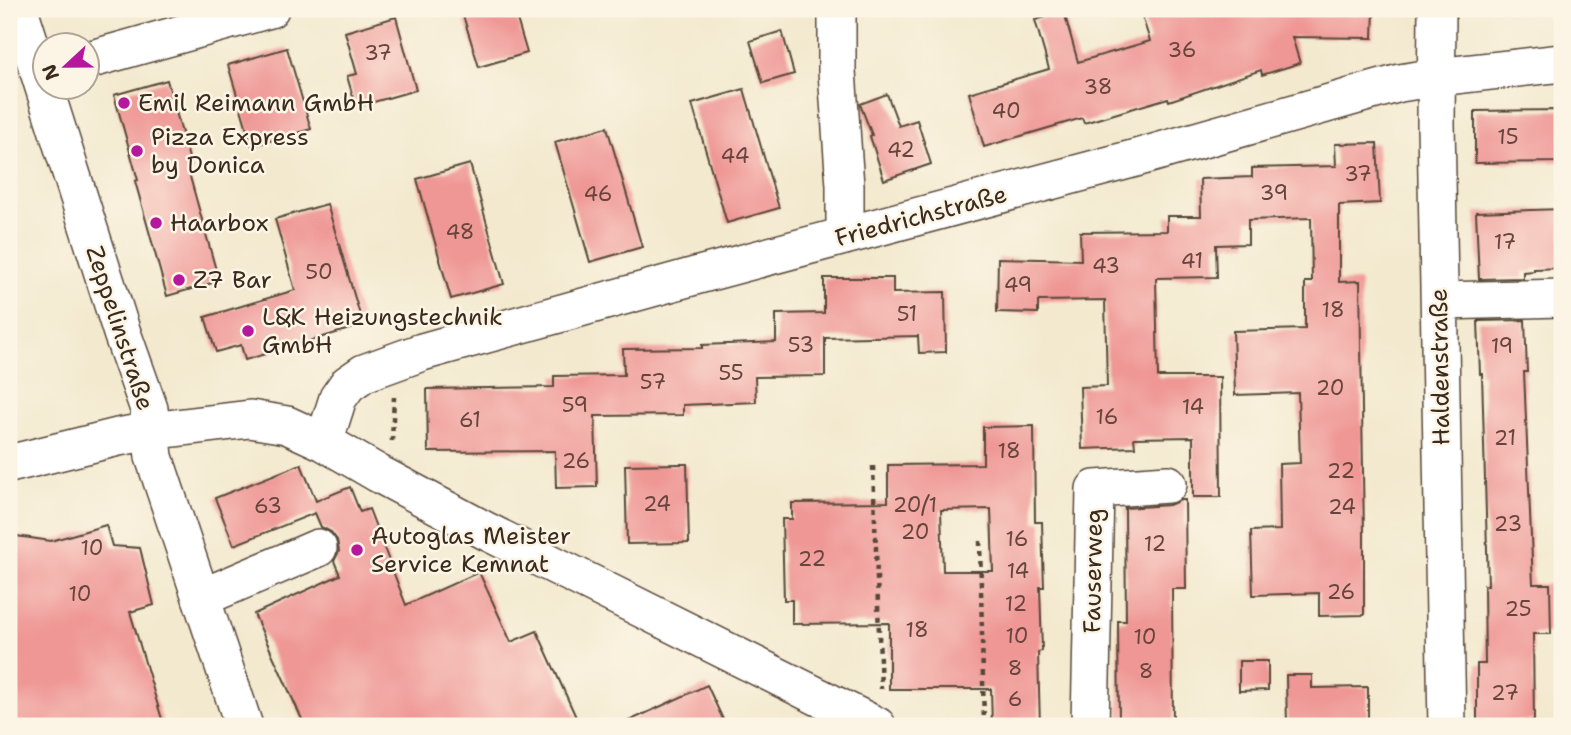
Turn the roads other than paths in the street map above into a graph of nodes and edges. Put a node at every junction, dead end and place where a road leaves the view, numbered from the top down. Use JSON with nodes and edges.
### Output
{"nodes":[{"id":1,"x":19,"y":9,"type":"edge"},
{"id":2,"x":270,"y":9,"type":"edge"},
{"id":3,"x":837,"y":9,"type":"edge"},
{"id":4,"x":1437,"y":9,"type":"edge"},
{"id":5,"x":102,"y":56,"type":"edge"},
{"id":6,"x":1562,"y":63,"type":"edge"},
{"id":7,"x":31,"y":71,"type":"edge"},
{"id":8,"x":1437,"y":77,"type":"junction"},
{"id":9,"x":845,"y":236,"type":"junction"},
{"id":10,"x":1562,"y":298,"type":"edge"},
{"id":11,"x":1440,"y":301,"type":"junction"},
{"id":12,"x":150,"y":431,"type":"junction"},
{"id":13,"x":324,"y":442,"type":"junction"},
{"id":14,"x":9,"y":464,"type":"edge"},
{"id":15,"x":1168,"y":484,"type":"dead end"},
{"id":16,"x":318,"y":548,"type":"dead end"},
{"id":17,"x":201,"y":598,"type":"junction"},
{"id":18,"x":871,"y":723,"type":"edge"},
{"id":19,"x":244,"y":726,"type":"edge"},
{"id":20,"x":1090,"y":726,"type":"edge"},
{"id":21,"x":1447,"y":726,"type":"edge"}],
"edges":[{"from":1,"to":7,"type":"street","name":"Zeppelinstraße"},
{"from":2,"to":5,"type":"street"},
{"from":3,"to":9,"type":"street"},
{"from":4,"to":8,"type":"street","name":"Haldenstraße"},
{"from":6,"to":8,"type":"street","name":"Friedrichstraße"},
{"from":7,"to":12,"type":"street","name":"Zeppelinstraße"},
{"from":8,"to":9,"type":"street","name":"Friedrichstraße"},
{"from":8,"to":11,"type":"street","name":"Haldenstraße"},
{"from":9,"to":13,"type":"street","name":"Friedrichstraße"},
{"from":10,"to":11,"type":"street"},
{"from":11,"to":21,"type":"street","name":"Haldenstraße"},
{"from":12,"to":13,"type":"street"},
{"from":12,"to":14,"type":"street"},
{"from":12,"to":17,"type":"street","name":"Zeppelinstraße"},
{"from":13,"to":18,"type":"street"},
{"from":15,"to":20,"type":"street","name":"Fauserweg"},
{"from":16,"to":17,"type":"street"},
{"from":17,"to":19,"type":"street","name":"Zeppelinstraße"}]}
